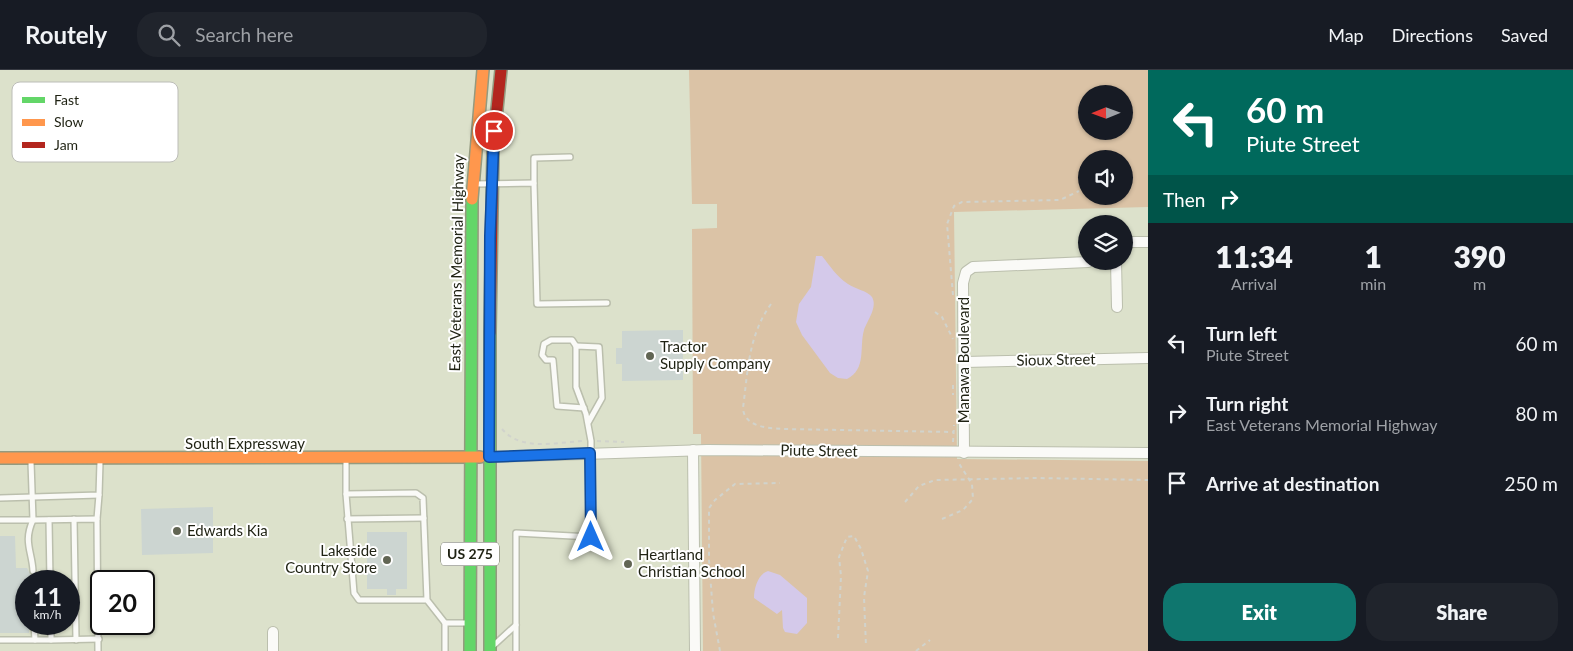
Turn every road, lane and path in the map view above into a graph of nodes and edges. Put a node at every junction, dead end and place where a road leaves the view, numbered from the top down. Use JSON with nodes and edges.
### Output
{"nodes":[{"id":1,"x":483,"y":70,"type":"edge"},
{"id":2,"x":501,"y":70,"type":"edge"},
{"id":3,"x":570,"y":157,"type":"dead end"},
{"id":4,"x":534,"y":183,"type":"junction"},
{"id":5,"x":472,"y":184,"type":"junction"},
{"id":6,"x":491,"y":184,"type":"junction"},
{"id":7,"x":1078,"y":191,"type":"edge"},
{"id":8,"x":1133,"y":242,"type":"edge"},
{"id":9,"x":1148,"y":242,"type":"edge"},
{"id":10,"x":1078,"y":262,"type":"edge"},
{"id":11,"x":1116,"y":270,"type":"edge"},
{"id":12,"x":953,"y":302,"type":"dead end"},
{"id":13,"x":607,"y":303,"type":"dead end"},
{"id":14,"x":770,"y":304,"type":"dead end"},
{"id":15,"x":1117,"y":307,"type":"dead end"},
{"id":16,"x":934,"y":312,"type":"dead end"},
{"id":17,"x":953,"y":329,"type":"dead end"},
{"id":18,"x":576,"y":346,"type":"junction"},
{"id":19,"x":1148,"y":358,"type":"edge"},
{"id":20,"x":965,"y":362,"type":"junction"},
{"id":21,"x":584,"y":408,"type":"junction"},
{"id":22,"x":500,"y":423,"type":"dead end"},
{"id":23,"x":588,"y":423,"type":"junction"},
{"id":24,"x":952,"y":432,"type":"dead end"},
{"id":25,"x":591,"y":441,"type":"junction"},
{"id":26,"x":630,"y":443,"type":"dead end"},
{"id":27,"x":693,"y":450,"type":"junction"},
{"id":28,"x":590,"y":453,"type":"junction"},
{"id":29,"x":964,"y":453,"type":"junction"},
{"id":30,"x":1148,"y":453,"type":"edge"},
{"id":31,"x":470,"y":457,"type":"junction"},
{"id":32,"x":489,"y":457,"type":"junction"},
{"id":33,"x":0,"y":458,"type":"edge"},
{"id":34,"x":346,"y":458,"type":"junction"},
{"id":35,"x":31,"y":459,"type":"junction"},
{"id":36,"x":100,"y":460,"type":"junction"},
{"id":37,"x":968,"y":478,"type":"junction"},
{"id":38,"x":1148,"y":480,"type":"edge"},
{"id":39,"x":780,"y":483,"type":"dead end"},
{"id":40,"x":346,"y":494,"type":"junction"},
{"id":41,"x":99,"y":495,"type":"junction"},
{"id":42,"x":32,"y":497,"type":"junction"},
{"id":43,"x":0,"y":498,"type":"edge"},
{"id":44,"x":905,"y":502,"type":"dead end"},
{"id":45,"x":424,"y":518,"type":"junction"},
{"id":46,"x":74,"y":519,"type":"junction"},
{"id":47,"x":98,"y":519,"type":"junction"},
{"id":48,"x":942,"y":519,"type":"dead end"},
{"id":49,"x":0,"y":520,"type":"edge"},
{"id":50,"x":33,"y":520,"type":"junction"},
{"id":51,"x":50,"y":520,"type":"junction"},
{"id":52,"x":347,"y":520,"type":"junction"},
{"id":53,"x":33,"y":570,"type":"edge"},
{"id":54,"x":50,"y":570,"type":"edge"},
{"id":55,"x":427,"y":600,"type":"junction"},
{"id":56,"x":446,"y":623,"type":"junction"},
{"id":57,"x":470,"y":623,"type":"junction"},
{"id":58,"x":516,"y":625,"type":"junction"},
{"id":59,"x":273,"y":632,"type":"dead end"},
{"id":60,"x":35,"y":635,"type":"edge"},
{"id":61,"x":52,"y":635,"type":"edge"},
{"id":62,"x":838,"y":638,"type":"dead end"},
{"id":63,"x":0,"y":640,"type":"edge"},
{"id":64,"x":35,"y":640,"type":"junction"},
{"id":65,"x":52,"y":640,"type":"junction"},
{"id":66,"x":76,"y":640,"type":"junction"},
{"id":67,"x":98,"y":640,"type":"junction"},
{"id":68,"x":930,"y":640,"type":"dead end"},
{"id":69,"x":866,"y":646,"type":"dead end"},
{"id":70,"x":490,"y":650,"type":"edge"},
{"id":71,"x":98,"y":651,"type":"edge"},
{"id":72,"x":273,"y":651,"type":"edge"},
{"id":73,"x":445,"y":651,"type":"edge"},
{"id":74,"x":470,"y":651,"type":"edge"},
{"id":75,"x":516,"y":651,"type":"edge"},
{"id":76,"x":695,"y":651,"type":"edge"},
{"id":77,"x":720,"y":651,"type":"edge"},
{"id":78,"x":916,"y":651,"type":"edge"}],
"edges":[{"from":1,"to":5,"type":"main road","name":"East Veterans Memorial Highway","number":"US 275"},
{"from":2,"to":6,"type":"main road","number":"US 275"},
{"from":3,"to":4,"type":"lane"},
{"from":4,"to":6,"type":"lane"},
{"from":4,"to":13,"type":"lane"},
{"from":5,"to":6,"type":"lane"},
{"from":5,"to":31,"type":"main road","name":"East Veterans Memorial Highway","number":"US 275"},
{"from":6,"to":32,"type":"main road","number":"US 275"},
{"from":7,"to":12,"type":"path"},
{"from":8,"to":9,"type":"street"},
{"from":10,"to":20,"type":"street","name":"Manawa Boulevard"},
{"from":11,"to":15,"type":"street"},
{"from":14,"to":24,"type":"path"},
{"from":16,"to":17,"type":"path"},
{"from":18,"to":21,"type":"lane"},
{"from":18,"to":21,"type":"lane"},
{"from":18,"to":23,"type":"lane"},
{"from":19,"to":20,"type":"street","name":"Sioux Street"},
{"from":20,"to":29,"type":"street","name":"Manawa Boulevard"},
{"from":21,"to":23,"type":"lane"},
{"from":22,"to":25,"type":"path"},
{"from":23,"to":25,"type":"lane"},
{"from":25,"to":26,"type":"path"},
{"from":25,"to":28,"type":"lane"},
{"from":27,"to":28,"type":"street","name":"Piute Street"},
{"from":27,"to":29,"type":"street","name":"Piute Street"},
{"from":27,"to":76,"type":"street"},
{"from":28,"to":32,"type":"street","name":"Piute Street"},
{"from":28,"to":58,"type":"lane"},
{"from":29,"to":30,"type":"street","name":"Piute Street"},
{"from":31,"to":32,"type":"main road","name":"South Expressway"},
{"from":31,"to":34,"type":"main road","name":"South Expressway"},
{"from":31,"to":57,"type":"main road","number":"US 275"},
{"from":32,"to":70,"type":"main road","number":"US 275"},
{"from":33,"to":35,"type":"main road","name":"South Expressway"},
{"from":34,"to":36,"type":"main road","name":"South Expressway"},
{"from":34,"to":40,"type":"lane"},
{"from":35,"to":36,"type":"main road","name":"South Expressway"},
{"from":35,"to":42,"type":"lane"},
{"from":36,"to":41,"type":"lane"},
{"from":37,"to":38,"type":"path"},
{"from":37,"to":44,"type":"path"},
{"from":37,"to":48,"type":"path"},
{"from":39,"to":77,"type":"path"},
{"from":40,"to":45,"type":"lane"},
{"from":40,"to":52,"type":"lane"},
{"from":41,"to":42,"type":"lane"},
{"from":41,"to":47,"type":"lane"},
{"from":42,"to":43,"type":"lane"},
{"from":42,"to":50,"type":"lane"},
{"from":45,"to":52,"type":"lane"},
{"from":45,"to":55,"type":"lane"},
{"from":46,"to":47,"type":"lane"},
{"from":46,"to":51,"type":"lane"},
{"from":46,"to":66,"type":"lane"},
{"from":47,"to":67,"type":"lane"},
{"from":49,"to":50,"type":"lane"},
{"from":50,"to":51,"type":"lane"},
{"from":50,"to":53,"type":"lane"},
{"from":51,"to":54,"type":"lane"},
{"from":52,"to":55,"type":"lane"},
{"from":55,"to":56,"type":"lane"},
{"from":56,"to":57,"type":"lane"},
{"from":56,"to":73,"type":"lane"},
{"from":57,"to":74,"type":"main road","number":"US 275"},
{"from":58,"to":70,"type":"lane"},
{"from":58,"to":75,"type":"lane"},
{"from":59,"to":72,"type":"street"},
{"from":60,"to":64,"type":"lane"},
{"from":61,"to":65,"type":"lane"},
{"from":62,"to":69,"type":"path"},
{"from":63,"to":64,"type":"lane"},
{"from":64,"to":65,"type":"lane"},
{"from":65,"to":66,"type":"lane"},
{"from":66,"to":67,"type":"lane"},
{"from":67,"to":71,"type":"lane"},
{"from":68,"to":78,"type":"path"}]}
